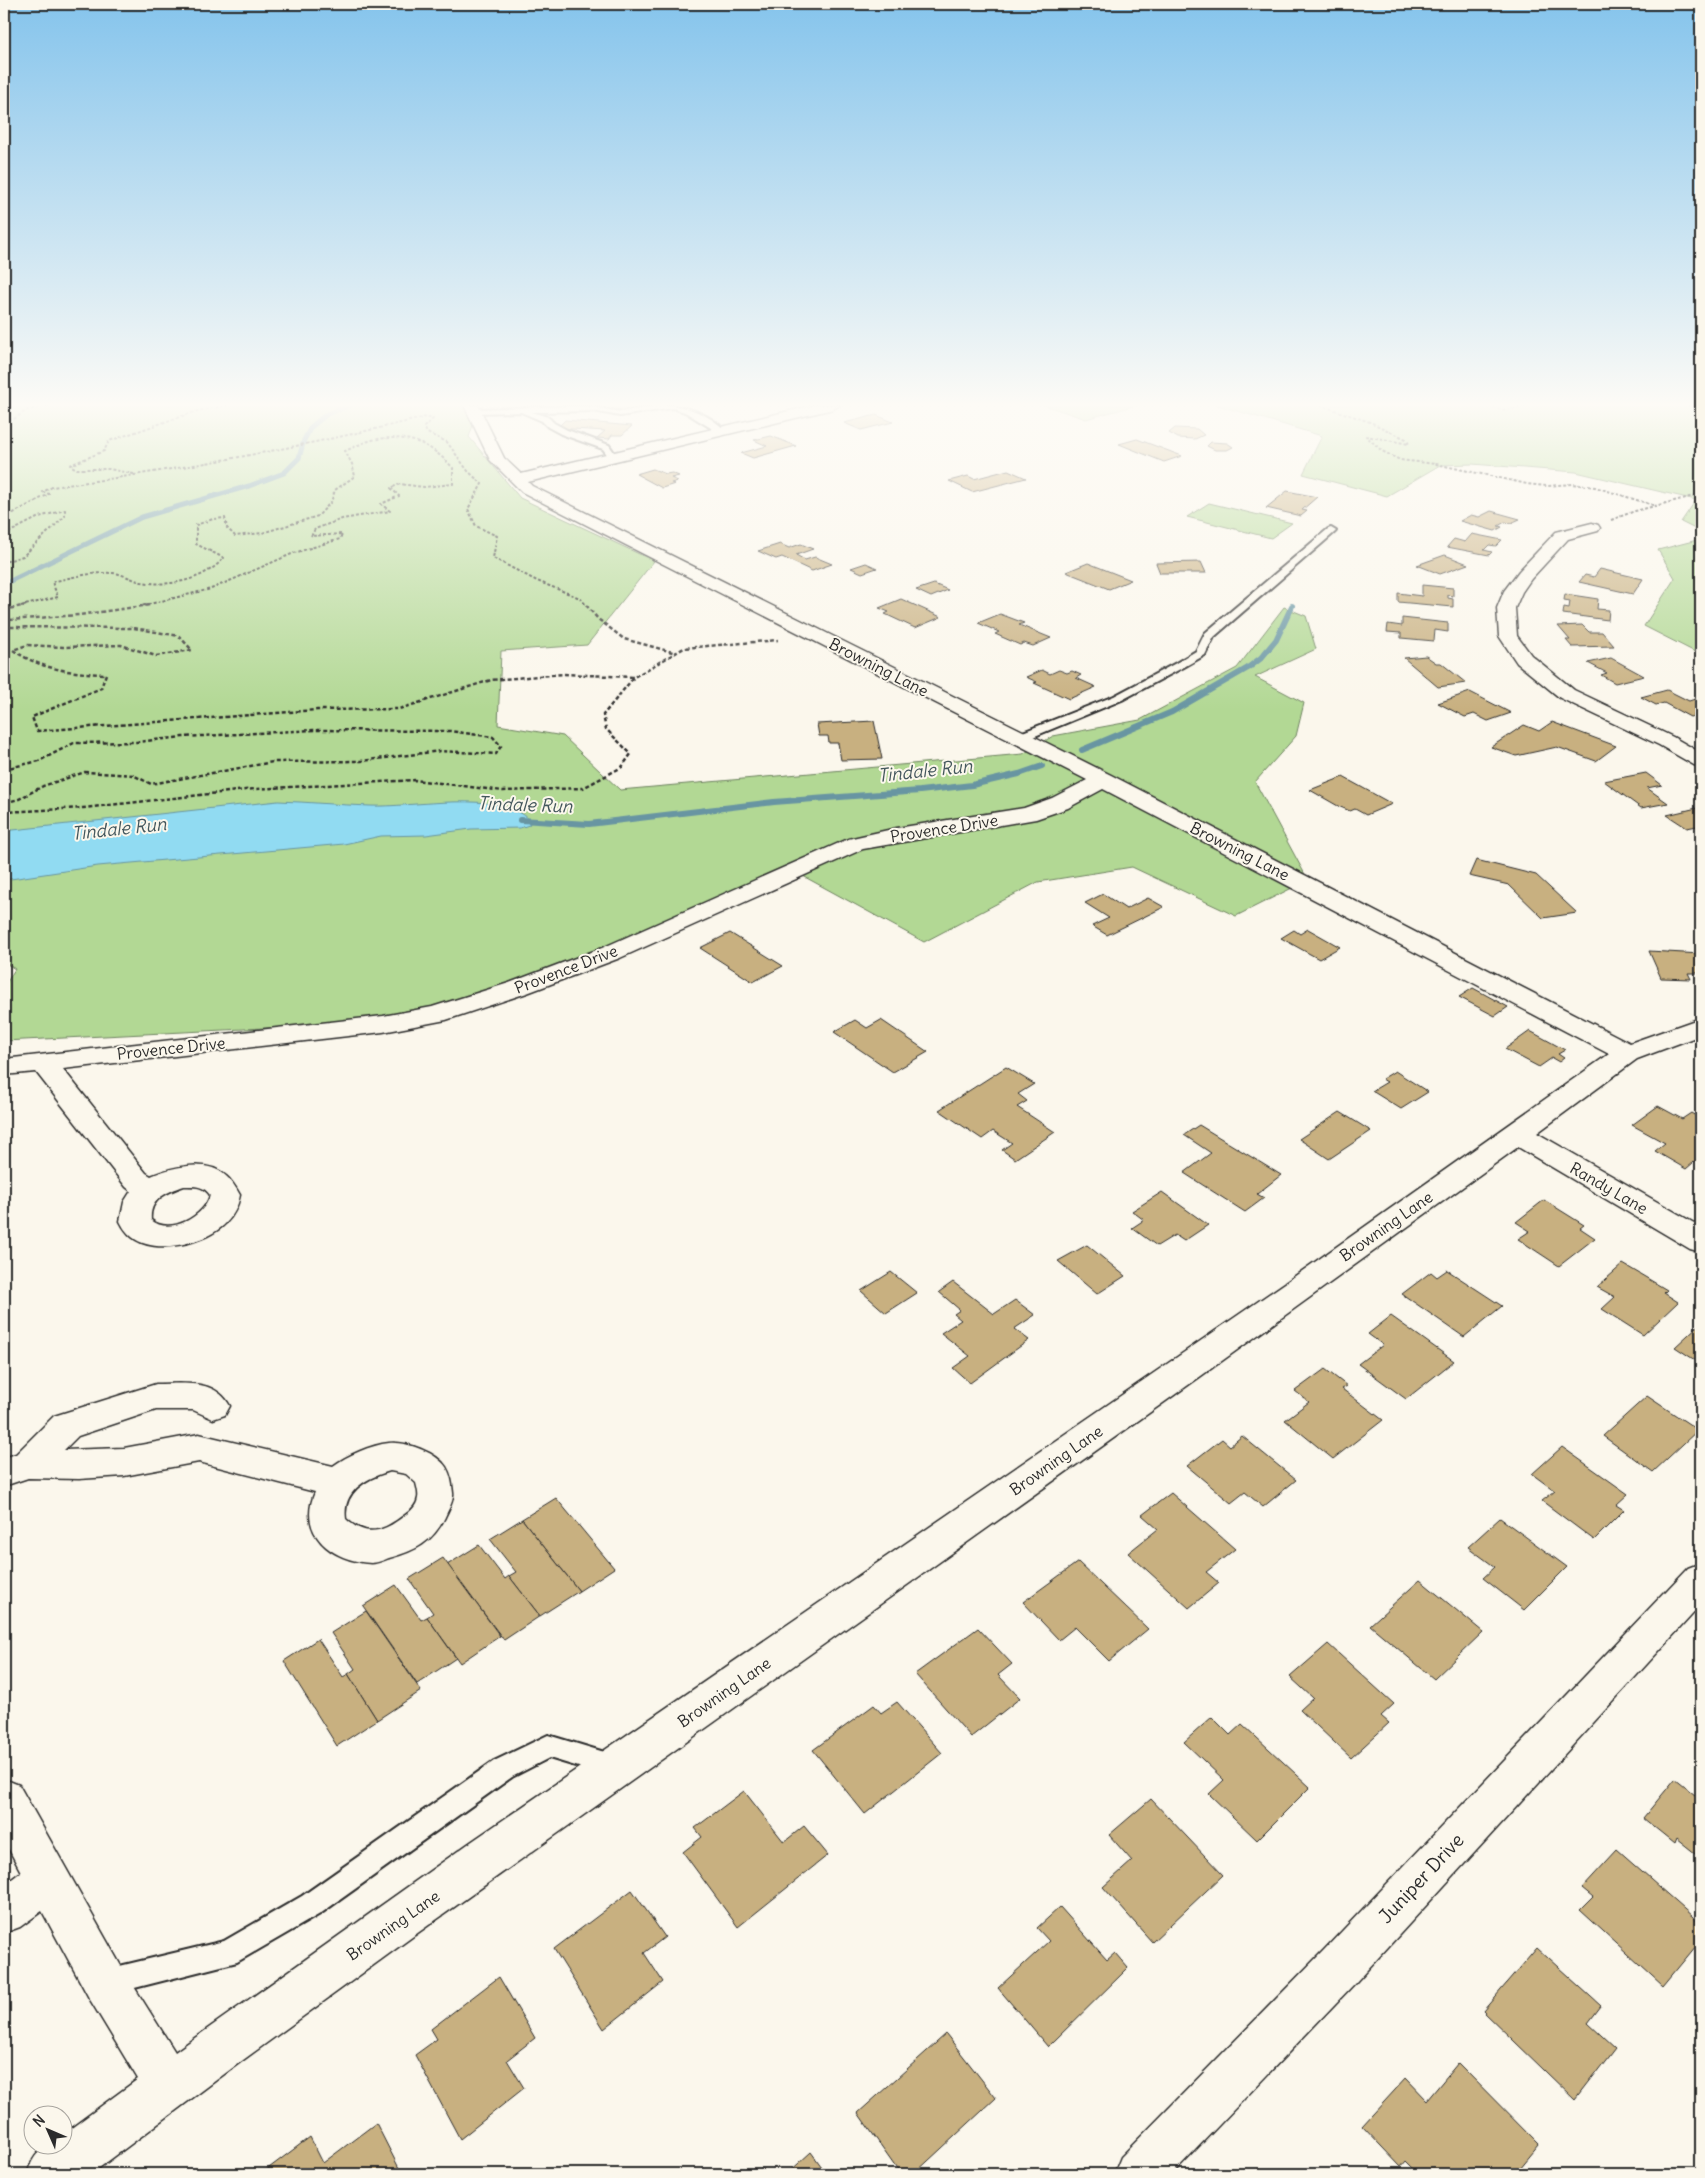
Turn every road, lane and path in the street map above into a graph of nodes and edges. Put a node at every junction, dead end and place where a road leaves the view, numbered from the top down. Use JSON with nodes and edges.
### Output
{"nodes":[{"id":1,"x":25,"y":507,"type":"edge"},
{"id":2,"x":327,"y":507,"type":"edge"},
{"id":3,"x":384,"y":507,"type":"edge"},
{"id":4,"x":470,"y":507,"type":"edge"},
{"id":5,"x":559,"y":507,"type":"edge"},
{"id":6,"x":1653,"y":507,"type":"edge"},
{"id":7,"x":4,"y":518,"type":"edge"},
{"id":8,"x":1592,"y":528,"type":"joint"},
{"id":9,"x":1331,"y":531,"type":"dead end"},
{"id":10,"x":4,"y":535,"type":"edge"},
{"id":11,"x":4,"y":562,"type":"edge"},
{"id":12,"x":4,"y":610,"type":"edge"},
{"id":13,"x":4,"y":623,"type":"edge"},
{"id":14,"x":4,"y":628,"type":"edge"},
{"id":15,"x":818,"y":636,"type":"junction"},
{"id":16,"x":676,"y":653,"type":"junction"},
{"id":17,"x":634,"y":677,"type":"junction"},
{"id":18,"x":1019,"y":738,"type":"junction"},
{"id":19,"x":1701,"y":761,"type":"edge"},
{"id":20,"x":4,"y":769,"type":"edge"},
{"id":21,"x":1103,"y":780,"type":"junction"},
{"id":22,"x":4,"y":802,"type":"edge"},
{"id":23,"x":4,"y":812,"type":"edge"},
{"id":24,"x":1701,"y":1026,"type":"edge"},
{"id":25,"x":1628,"y":1053,"type":"junction"},
{"id":26,"x":43,"y":1062,"type":"junction"},
{"id":27,"x":4,"y":1067,"type":"edge"},
{"id":28,"x":1516,"y":1134,"type":"junction"},
{"id":29,"x":150,"y":1190,"type":"dead end"},
{"id":30,"x":1701,"y":1241,"type":"edge"},
{"id":31,"x":213,"y":1406,"type":"dead end"},
{"id":32,"x":16,"y":1468,"type":"edge"},
{"id":33,"x":340,"y":1481,"type":"dead end"},
{"id":34,"x":1701,"y":1579,"type":"edge"},
{"id":35,"x":617,"y":1766,"type":"junction"},
{"id":36,"x":4,"y":1799,"type":"edge"},
{"id":37,"x":49,"y":1879,"type":"junction"},
{"id":38,"x":4,"y":1911,"type":"edge"},
{"id":39,"x":105,"y":1982,"type":"junction"},
{"id":40,"x":168,"y":2085,"type":"junction"},
{"id":41,"x":51,"y":2174,"type":"edge"},
{"id":42,"x":1138,"y":2174,"type":"edge"}],
"edges":[{"from":1,"to":7,"type":"path"},
{"from":2,"to":12,"type":"path"},
{"from":3,"to":13,"type":"path"},
{"from":4,"to":16,"type":"path"},
{"from":5,"to":15,"type":"street","name":"Browning Lane"},
{"from":6,"to":8,"type":"path"},
{"from":8,"to":19,"type":"street"},
{"from":9,"to":18,"type":"lane"},
{"from":10,"to":11,"type":"path"},
{"from":14,"to":17,"type":"path"},
{"from":15,"to":16,"type":"path"},
{"from":15,"to":18,"type":"street","name":"Browning Lane"},
{"from":16,"to":17,"type":"path"},
{"from":17,"to":23,"type":"path"},
{"from":18,"to":21,"type":"street","name":"Browning Lane"},
{"from":20,"to":22,"type":"path"},
{"from":21,"to":25,"type":"street","name":"Browning Lane"},
{"from":21,"to":26,"type":"street","name":"Provence Drive"},
{"from":24,"to":25,"type":"street"},
{"from":25,"to":28,"type":"street","name":"Browning Lane"},
{"from":26,"to":27,"type":"street","name":"Provence Drive"},
{"from":26,"to":29,"type":"street"},
{"from":28,"to":30,"type":"street","name":"Randy Lane"},
{"from":28,"to":35,"type":"street","name":"Browning Lane"},
{"from":31,"to":32,"type":"street"},
{"from":32,"to":33,"type":"street"},
{"from":34,"to":42,"type":"street","name":"Juniper Drive"},
{"from":35,"to":39,"type":"lane"},
{"from":35,"to":40,"type":"street","name":"Browning Lane"},
{"from":36,"to":37,"type":"street"},
{"from":37,"to":38,"type":"street"},
{"from":37,"to":39,"type":"street"},
{"from":39,"to":40,"type":"street"},
{"from":40,"to":41,"type":"street","name":"Browning Lane"}]}
